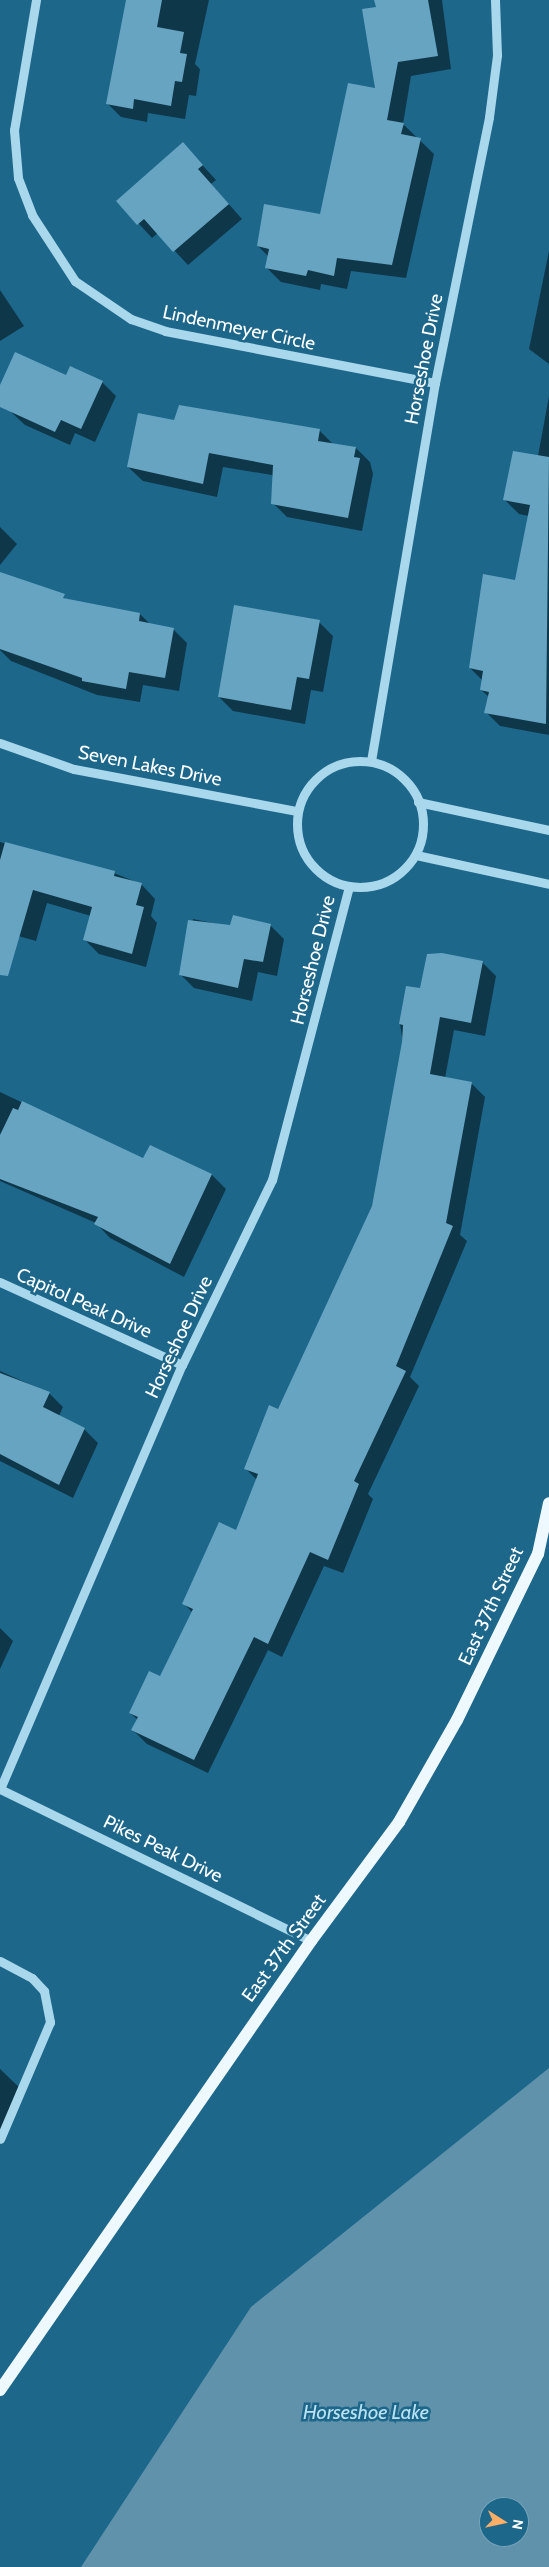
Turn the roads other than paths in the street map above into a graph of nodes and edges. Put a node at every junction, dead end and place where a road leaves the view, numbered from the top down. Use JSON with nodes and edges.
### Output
{"nodes":[{"id":1,"x":36,"y":0,"type":"edge"},
{"id":2,"x":495,"y":0,"type":"edge"},
{"id":3,"x":435,"y":383,"type":"junction"},
{"id":4,"x":0,"y":743,"type":"edge"},
{"id":5,"x":371,"y":761,"type":"junction"},
{"id":6,"x":418,"y":802,"type":"junction"},
{"id":7,"x":297,"y":811,"type":"junction"},
{"id":8,"x":549,"y":830,"type":"edge"},
{"id":9,"x":416,"y":855,"type":"junction"},
{"id":10,"x":549,"y":884,"type":"edge"},
{"id":11,"x":349,"y":887,"type":"junction"},
{"id":12,"x":0,"y":1282,"type":"edge"},
{"id":13,"x":182,"y":1365,"type":"junction"},
{"id":14,"x":549,"y":1503,"type":"edge"},
{"id":15,"x":0,"y":1789,"type":"edge"},
{"id":16,"x":311,"y":1941,"type":"junction"},
{"id":17,"x":0,"y":1960,"type":"edge"},
{"id":18,"x":0,"y":2140,"type":"edge"},
{"id":19,"x":0,"y":2390,"type":"edge"}],
"edges":[{"from":1,"to":3,"type":"street","name":"Lindenmeyer Circle"},
{"from":2,"to":3,"type":"street","name":"Horseshoe Drive"},
{"from":3,"to":5,"type":"street","name":"Horseshoe Drive"},
{"from":4,"to":7,"type":"street","name":"Seven Lakes Drive"},
{"from":5,"to":6,"type":"street"},
{"from":5,"to":7,"type":"street"},
{"from":6,"to":8,"type":"street"},
{"from":6,"to":9,"type":"street"},
{"from":7,"to":11,"type":"street"},
{"from":9,"to":10,"type":"street"},
{"from":9,"to":11,"type":"street"},
{"from":11,"to":13,"type":"street","name":"Horseshoe Drive"},
{"from":12,"to":13,"type":"street","name":"Capitol Peak Drive"},
{"from":13,"to":15,"type":"street","name":"Horseshoe Drive"},
{"from":14,"to":16,"type":"main road","name":"East 37th Street"},
{"from":15,"to":16,"type":"street","name":"Pikes Peak Drive"},
{"from":16,"to":19,"type":"main road","name":"East 37th Street"},
{"from":17,"to":18,"type":"street"}]}
